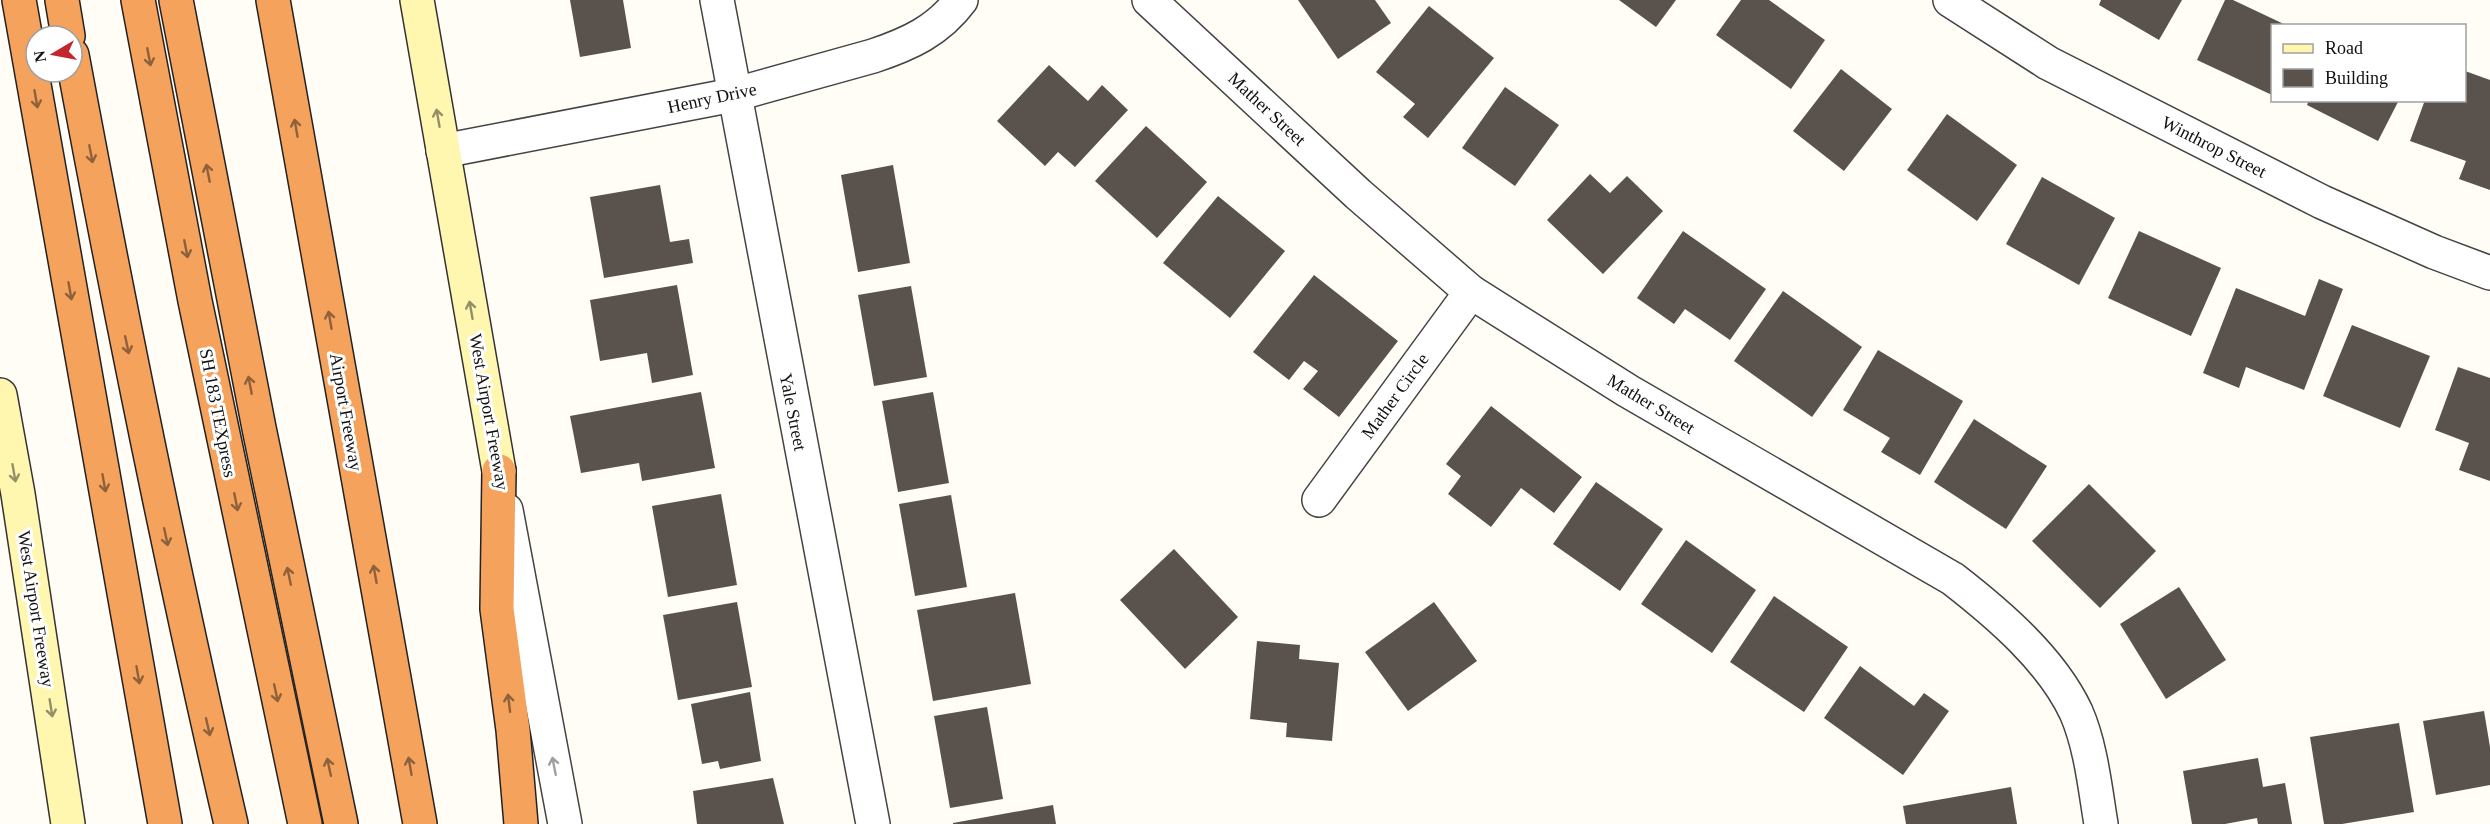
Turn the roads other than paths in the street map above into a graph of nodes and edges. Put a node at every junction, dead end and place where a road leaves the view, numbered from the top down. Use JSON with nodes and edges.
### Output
{"nodes":[{"id":1,"x":19,"y":0,"type":"edge"},
{"id":2,"x":62,"y":0,"type":"edge"},
{"id":3,"x":138,"y":0,"type":"edge"},
{"id":4,"x":176,"y":0,"type":"edge"},
{"id":5,"x":273,"y":0,"type":"edge"},
{"id":6,"x":417,"y":0,"type":"edge"},
{"id":7,"x":717,"y":0,"type":"edge"},
{"id":8,"x":961,"y":0,"type":"edge"},
{"id":9,"x":1149,"y":0,"type":"edge"},
{"id":10,"x":1950,"y":0,"type":"edge"},
{"id":11,"x":66,"y":24,"type":"edge"},
{"id":12,"x":77,"y":84,"type":"edge"},
{"id":13,"x":733,"y":95,"type":"junction"},
{"id":14,"x":443,"y":151,"type":"junction"},
{"id":15,"x":2490,"y":273,"type":"edge"},
{"id":16,"x":1471,"y":292,"type":"junction"},
{"id":17,"x":0,"y":395,"type":"edge"},
{"id":18,"x":499,"y":471,"type":"junction"},
{"id":19,"x":1318,"y":500,"type":"dead end"},
{"id":20,"x":68,"y":824,"type":"edge"},
{"id":21,"x":165,"y":824,"type":"edge"},
{"id":22,"x":231,"y":824,"type":"edge"},
{"id":23,"x":305,"y":824,"type":"edge"},
{"id":24,"x":341,"y":824,"type":"edge"},
{"id":25,"x":420,"y":824,"type":"edge"},
{"id":26,"x":521,"y":824,"type":"edge"},
{"id":27,"x":565,"y":824,"type":"edge"},
{"id":28,"x":873,"y":824,"type":"edge"},
{"id":29,"x":2101,"y":824,"type":"edge"}],
"edges":[{"from":1,"to":21,"type":"highway","one_way":true},
{"from":2,"to":11,"type":"highway"},
{"from":3,"to":23,"type":"highway","name":"SH 183 TEXpress","one_way":true},
{"from":24,"to":4,"type":"highway","name":"SH 183 TEXpress","one_way":true},
{"from":25,"to":5,"type":"highway","name":"Airport Freeway","one_way":true},
{"from":14,"to":6,"type":"main road","name":"West Airport Freeway","one_way":true},
{"from":7,"to":13,"type":"street","name":"Yale Street"},
{"from":8,"to":13,"type":"street","name":"Henry Drive"},
{"from":9,"to":16,"type":"street","name":"Mather Street"},
{"from":10,"to":15,"type":"street","name":"Winthrop Street"},
{"from":12,"to":22,"type":"highway","one_way":true},
{"from":13,"to":14,"type":"street","name":"Henry Drive"},
{"from":13,"to":28,"type":"street","name":"Yale Street"},
{"from":18,"to":14,"type":"main road","name":"West Airport Freeway","one_way":true},
{"from":16,"to":19,"type":"street","name":"Mather Circle"},
{"from":16,"to":29,"type":"street","name":"Mather Street"},
{"from":17,"to":20,"type":"main road","name":"West Airport Freeway","one_way":true},
{"from":26,"to":18,"type":"highway","one_way":true},
{"from":27,"to":18,"type":"street","name":"West Airport Freeway","one_way":true}]}
